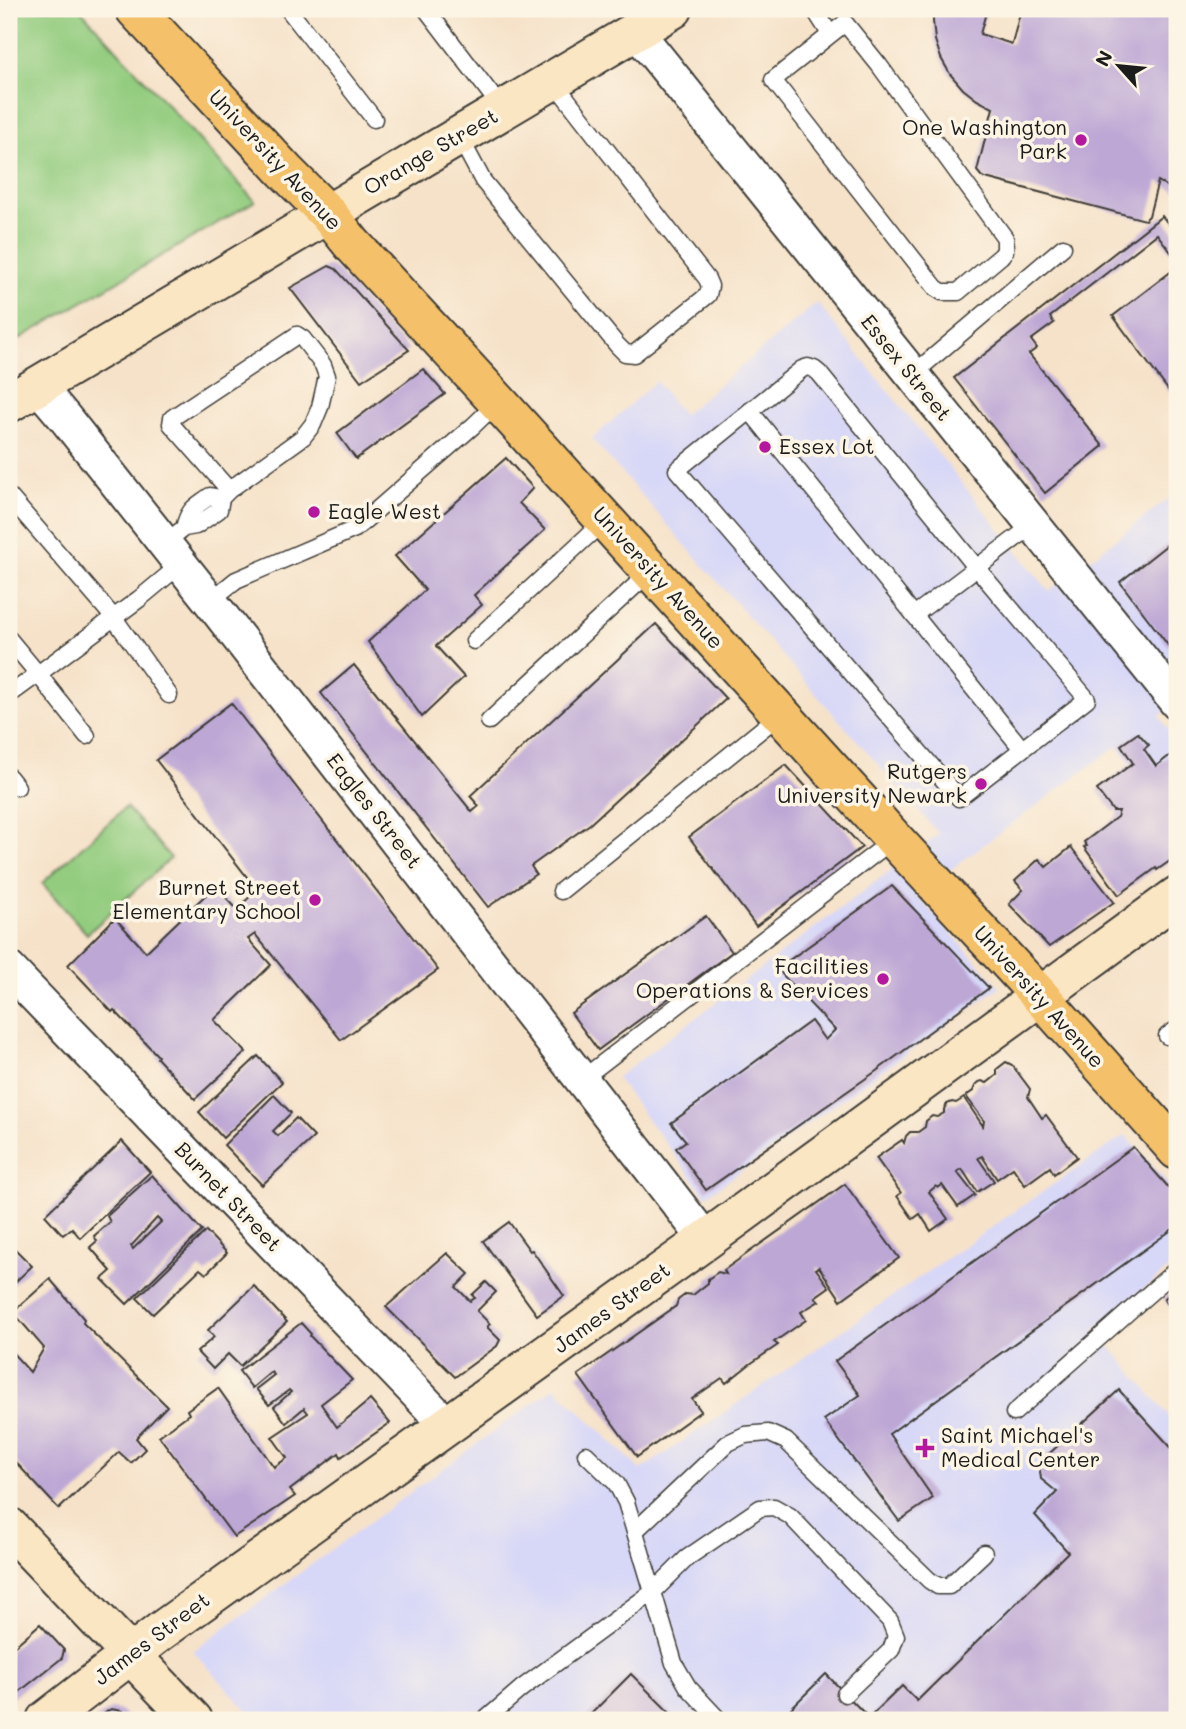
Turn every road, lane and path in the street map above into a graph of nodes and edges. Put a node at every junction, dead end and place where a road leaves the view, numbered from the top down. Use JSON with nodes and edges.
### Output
{"nodes":[{"id":1,"x":135,"y":9,"type":"edge"},
{"id":2,"x":288,"y":9,"type":"edge"},
{"id":3,"x":426,"y":9,"type":"edge"},
{"id":4,"x":673,"y":9,"type":"edge"},
{"id":5,"x":814,"y":9,"type":"edge"},
{"id":6,"x":841,"y":16,"type":"edge"},
{"id":7,"x":636,"y":32,"type":"junction"},
{"id":8,"x":830,"y":34,"type":"junction"},
{"id":9,"x":553,"y":81,"type":"junction"},
{"id":10,"x":503,"y":110,"type":"junction"},
{"id":11,"x":374,"y":119,"type":"dead end"},
{"id":12,"x":458,"y":136,"type":"junction"},
{"id":13,"x":327,"y":213,"type":"junction"},
{"id":14,"x":1063,"y":247,"type":"dead end"},
{"id":15,"x":912,"y":375,"type":"junction"},
{"id":16,"x":23,"y":394,"type":"edge"},
{"id":17,"x":498,"y":401,"type":"junction"},
{"id":18,"x":750,"y":411,"type":"junction"},
{"id":19,"x":225,"y":494,"type":"junction"},
{"id":20,"x":9,"y":496,"type":"edge"},
{"id":21,"x":605,"y":520,"type":"junction"},
{"id":22,"x":1033,"y":525,"type":"junction"},
{"id":23,"x":176,"y":546,"type":"junction"},
{"id":24,"x":976,"y":567,"type":"junction"},
{"id":25,"x":651,"y":571,"type":"junction"},
{"id":26,"x":210,"y":601,"type":"junction"},
{"id":27,"x":915,"y":615,"type":"junction"},
{"id":28,"x":114,"y":618,"type":"junction"},
{"id":29,"x":9,"y":639,"type":"edge"},
{"id":30,"x":474,"y":641,"type":"dead end"},
{"id":31,"x":38,"y":674,"type":"junction"},
{"id":32,"x":9,"y":695,"type":"edge"},
{"id":33,"x":169,"y":695,"type":"dead end"},
{"id":34,"x":1177,"y":704,"type":"edge"},
{"id":35,"x":782,"y":713,"type":"junction"},
{"id":36,"x":489,"y":721,"type":"dead end"},
{"id":37,"x":88,"y":736,"type":"dead end"},
{"id":38,"x":1022,"y":749,"type":"junction"},
{"id":39,"x":894,"y":839,"type":"junction"},
{"id":40,"x":561,"y":891,"type":"dead end"},
{"id":41,"x":1177,"y":895,"type":"edge"},
{"id":42,"x":9,"y":969,"type":"edge"},
{"id":43,"x":1040,"y":996,"type":"junction"},
{"id":44,"x":582,"y":1079,"type":"junction"},
{"id":45,"x":1176,"y":1146,"type":"edge"},
{"id":46,"x":706,"y":1240,"type":"junction"},
{"id":47,"x":1177,"y":1269,"type":"edge"},
{"id":48,"x":1014,"y":1413,"type":"dead end"},
{"id":49,"x":447,"y":1425,"type":"junction"},
{"id":50,"x":586,"y":1454,"type":"dead end"},
{"id":51,"x":9,"y":1527,"type":"edge"},
{"id":52,"x":635,"y":1531,"type":"junction"},
{"id":53,"x":984,"y":1553,"type":"dead end"},
{"id":54,"x":653,"y":1592,"type":"junction"},
{"id":55,"x":130,"y":1654,"type":"junction"},
{"id":56,"x":845,"y":1694,"type":"dead end"},
{"id":57,"x":46,"y":1720,"type":"edge"},
{"id":58,"x":193,"y":1720,"type":"edge"},
{"id":59,"x":485,"y":1720,"type":"edge"},
{"id":60,"x":719,"y":1720,"type":"edge"}],
"edges":[{"from":1,"to":13,"type":"main road","name":"University Avenue"},
{"from":2,"to":11,"type":"lane"},
{"from":3,"to":10,"type":"lane"},
{"from":4,"to":7,"type":"street","name":"Orange Street"},
{"from":5,"to":8,"type":"lane"},
{"from":6,"to":8,"type":"lane"},
{"from":6,"to":8,"type":"lane"},
{"from":7,"to":9,"type":"street","name":"Orange Street"},
{"from":7,"to":15,"type":"street","name":"Essex Street"},
{"from":9,"to":10,"type":"street","name":"Orange Street"},
{"from":9,"to":12,"type":"lane"},
{"from":10,"to":12,"type":"street","name":"Orange Street"},
{"from":12,"to":13,"type":"street","name":"Orange Street"},
{"from":13,"to":16,"type":"street","name":"Orange Street"},
{"from":13,"to":17,"type":"main road","name":"University Avenue"},
{"from":14,"to":15,"type":"lane"},
{"from":15,"to":22,"type":"street","name":"Essex Street"},
{"from":16,"to":23,"type":"street","name":"Eagles Street"},
{"from":17,"to":21,"type":"main road","name":"University Avenue"},
{"from":17,"to":26,"type":"lane"},
{"from":18,"to":24,"type":"lane"},
{"from":18,"to":27,"type":"lane"},
{"from":18,"to":38,"type":"lane"},
{"from":19,"to":19,"type":"lane"},
{"from":19,"to":23,"type":"lane"},
{"from":20,"to":28,"type":"lane"},
{"from":21,"to":25,"type":"main road","name":"University Avenue"},
{"from":21,"to":30,"type":"lane"},
{"from":22,"to":24,"type":"lane"},
{"from":22,"to":34,"type":"street","name":"Essex Street"},
{"from":23,"to":26,"type":"street","name":"Eagles Street"},
{"from":23,"to":28,"type":"lane"},
{"from":24,"to":27,"type":"lane"},
{"from":24,"to":38,"type":"lane"},
{"from":25,"to":35,"type":"main road","name":"University Avenue"},
{"from":25,"to":36,"type":"lane"},
{"from":26,"to":44,"type":"street","name":"Eagles Street"},
{"from":27,"to":38,"type":"lane"},
{"from":28,"to":31,"type":"lane"},
{"from":28,"to":33,"type":"lane"},
{"from":29,"to":31,"type":"lane"},
{"from":31,"to":32,"type":"lane"},
{"from":31,"to":37,"type":"lane"},
{"from":35,"to":39,"type":"main road","name":"University Avenue"},
{"from":35,"to":40,"type":"lane"},
{"from":39,"to":43,"type":"main road","name":"University Avenue"},
{"from":39,"to":44,"type":"lane"},
{"from":41,"to":43,"type":"street","name":"James Street"},
{"from":42,"to":49,"type":"street","name":"Burnet Street"},
{"from":43,"to":45,"type":"main road","name":"University Avenue"},
{"from":43,"to":46,"type":"street","name":"James Street"},
{"from":44,"to":46,"type":"street","name":"Eagles Street"},
{"from":46,"to":49,"type":"street","name":"James Street"},
{"from":47,"to":48,"type":"lane"},
{"from":49,"to":55,"type":"street","name":"James Street"},
{"from":50,"to":52,"type":"lane"},
{"from":51,"to":55,"type":"street"},
{"from":52,"to":53,"type":"lane"},
{"from":52,"to":54,"type":"lane"},
{"from":54,"to":56,"type":"lane"},
{"from":54,"to":59,"type":"lane"},
{"from":54,"to":60,"type":"lane"},
{"from":55,"to":57,"type":"street","name":"James Street"},
{"from":55,"to":58,"type":"street"}]}
